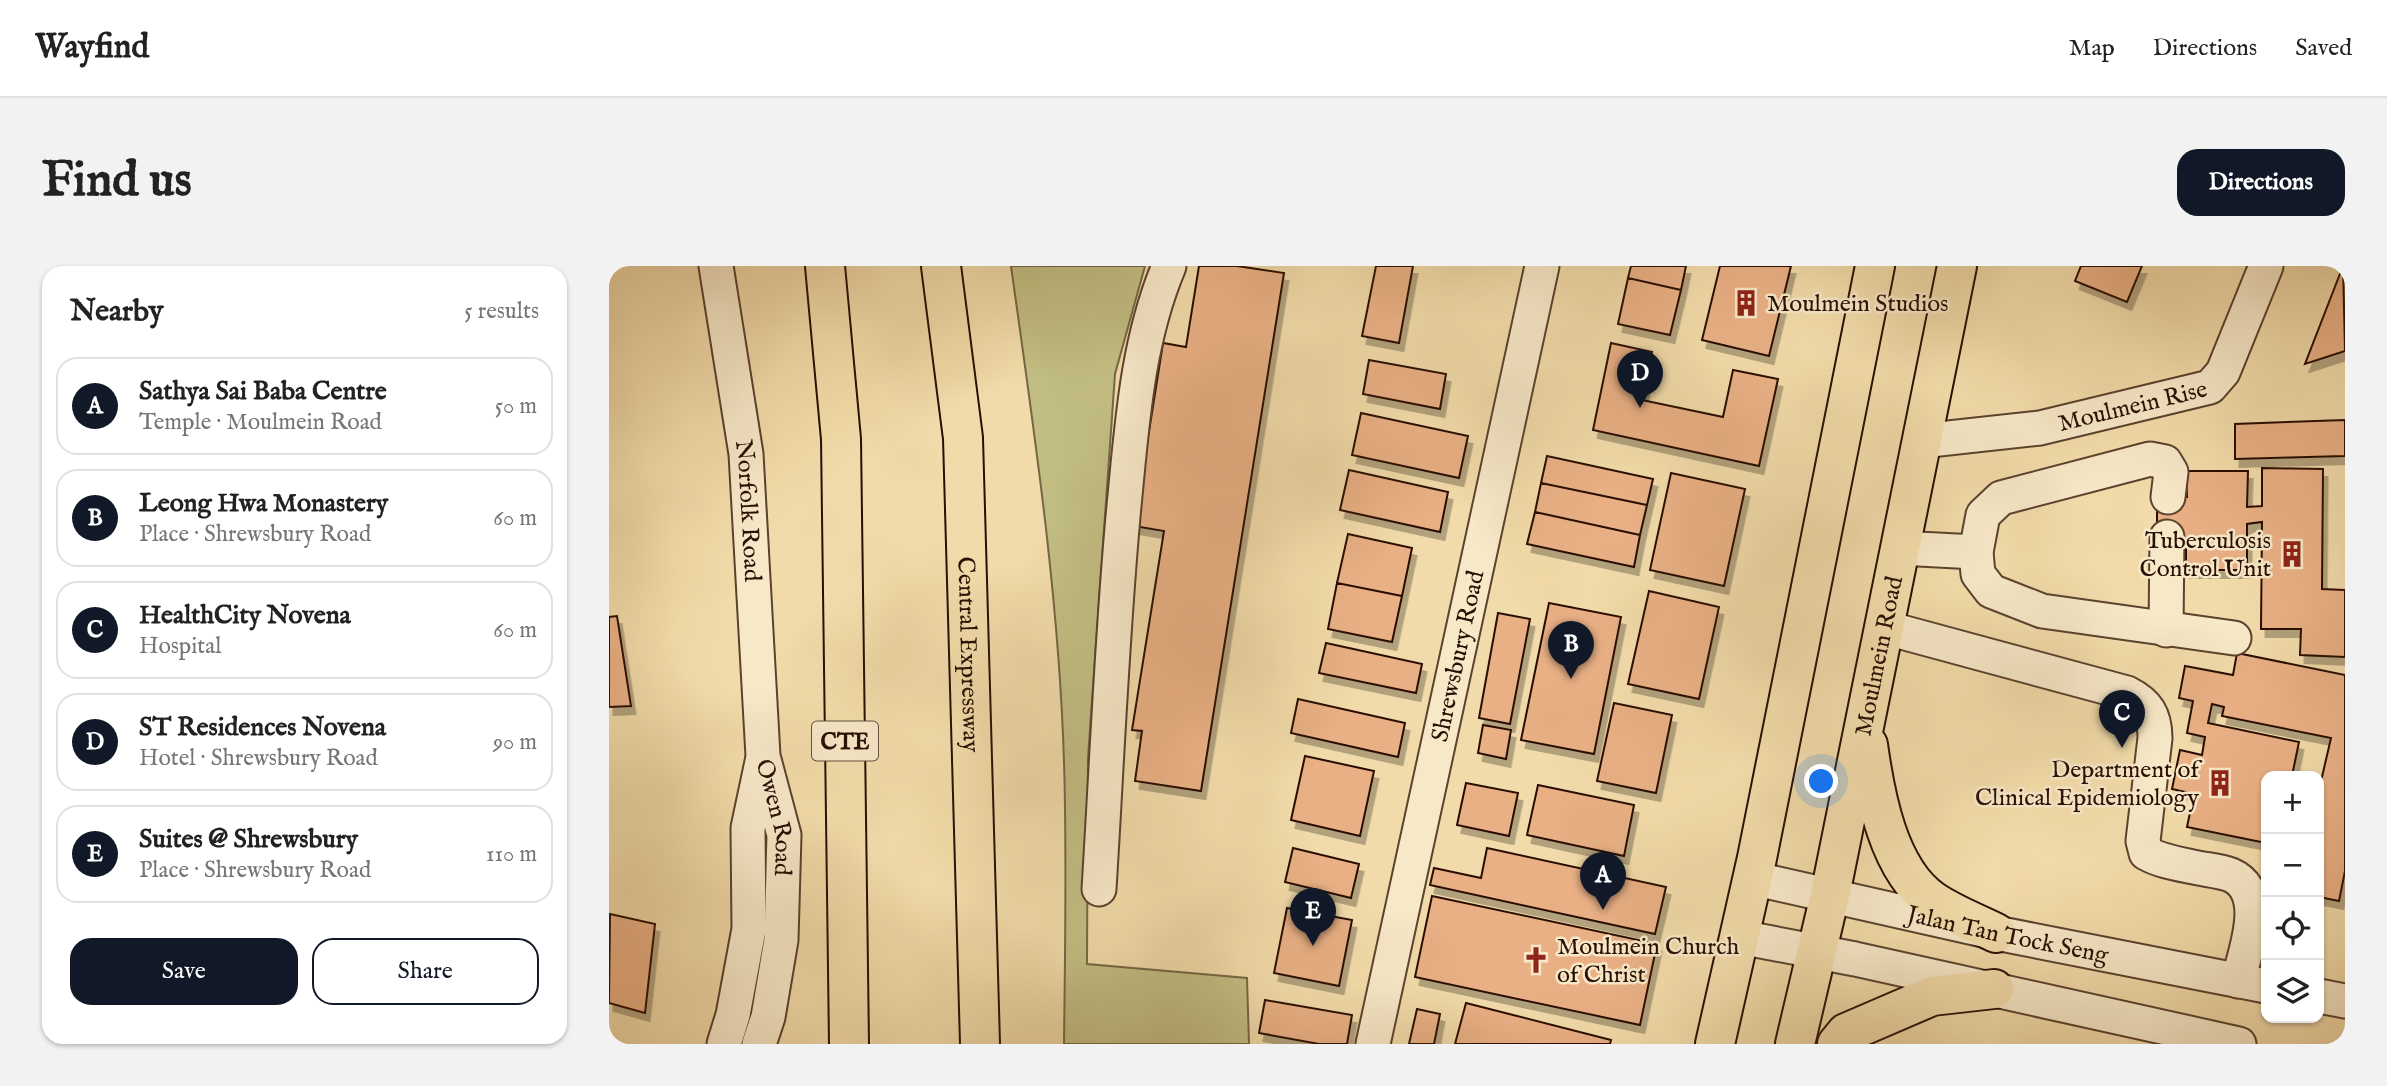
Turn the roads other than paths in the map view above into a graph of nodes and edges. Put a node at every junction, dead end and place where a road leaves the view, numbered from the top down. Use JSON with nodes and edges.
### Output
{"nodes":[{"id":1,"x":716,"y":266,"type":"edge"},
{"id":2,"x":825,"y":266,"type":"edge"},
{"id":3,"x":941,"y":266,"type":"edge"},
{"id":4,"x":1169,"y":266,"type":"edge"},
{"id":5,"x":1542,"y":266,"type":"edge"},
{"id":6,"x":1875,"y":266,"type":"edge"},
{"id":7,"x":1958,"y":266,"type":"edge"},
{"id":8,"x":2266,"y":266,"type":"edge"},
{"id":9,"x":1921,"y":441,"type":"junction"},
{"id":10,"x":2168,"y":497,"type":"dead end"},
{"id":11,"x":2167,"y":537,"type":"dead end"},
{"id":12,"x":1899,"y":548,"type":"junction"},
{"id":13,"x":1976,"y":552,"type":"junction"},
{"id":14,"x":1883,"y":627,"type":"junction"},
{"id":15,"x":2166,"y":630,"type":"junction"},
{"id":16,"x":2234,"y":638,"type":"dead end"},
{"id":17,"x":1864,"y":722,"type":"junction"},
{"id":18,"x":763,"y":756,"type":"junction"},
{"id":19,"x":1752,"y":878,"type":"junction"},
{"id":20,"x":1099,"y":889,"type":"dead end"},
{"id":21,"x":1830,"y":895,"type":"junction"},
{"id":22,"x":1996,"y":933,"type":"junction"},
{"id":23,"x":1740,"y":937,"type":"junction"},
{"id":24,"x":1818,"y":951,"type":"junction"},
{"id":25,"x":2252,"y":984,"type":"edge"},
{"id":26,"x":1994,"y":989,"type":"junction"},
{"id":27,"x":2324,"y":997,"type":"edge"},
{"id":28,"x":2345,"y":1001,"type":"edge"},
{"id":29,"x":724,"y":1044,"type":"edge"},
{"id":30,"x":759,"y":1044,"type":"edge"},
{"id":31,"x":849,"y":1044,"type":"edge"},
{"id":32,"x":980,"y":1044,"type":"edge"},
{"id":33,"x":1373,"y":1044,"type":"edge"},
{"id":34,"x":1714,"y":1044,"type":"edge"},
{"id":35,"x":1795,"y":1044,"type":"edge"},
{"id":36,"x":1837,"y":1044,"type":"edge"},
{"id":37,"x":2239,"y":1044,"type":"edge"}],
"edges":[{"from":1,"to":18,"type":"street","name":"Norfolk Road"},
{"from":2,"to":31,"type":"main road","number":"CTE"},
{"from":3,"to":32,"type":"main road","name":"Central Expressway"},
{"from":4,"to":20,"type":"street"},
{"from":5,"to":33,"type":"street","name":"Shrewsbury Road"},
{"from":6,"to":19,"type":"main road"},
{"from":7,"to":9,"type":"main road","name":"Moulmein Road"},
{"from":8,"to":9,"type":"street","name":"Moulmein Rise"},
{"from":9,"to":12,"type":"main road","name":"Moulmein Road"},
{"from":10,"to":13,"type":"street"},
{"from":11,"to":15,"type":"street"},
{"from":12,"to":13,"type":"street"},
{"from":12,"to":14,"type":"main road","name":"Moulmein Road"},
{"from":13,"to":15,"type":"street"},
{"from":14,"to":17,"type":"main road","name":"Moulmein Road"},
{"from":14,"to":25,"type":"street"},
{"from":15,"to":16,"type":"street"},
{"from":17,"to":21,"type":"main road","name":"Moulmein Road"},
{"from":17,"to":22,"type":"main road"},
{"from":18,"to":29,"type":"street","name":"Owen Road"},
{"from":18,"to":30,"type":"street","name":"Owen Road"},
{"from":19,"to":21,"type":"street","name":"Jalan Tan Tock Seng"},
{"from":19,"to":23,"type":"main road"},
{"from":21,"to":22,"type":"street","name":"Jalan Tan Tock Seng"},
{"from":21,"to":24,"type":"main road","name":"Moulmein Road"},
{"from":22,"to":25,"type":"street","name":"Jalan Tan Tock Seng"},
{"from":23,"to":24,"type":"street"},
{"from":23,"to":34,"type":"main road"},
{"from":24,"to":26,"type":"street"},
{"from":24,"to":35,"type":"main road","name":"Moulmein Road"},
{"from":26,"to":36,"type":"main road"},
{"from":26,"to":37,"type":"street"},
{"from":27,"to":28,"type":"street"}]}
